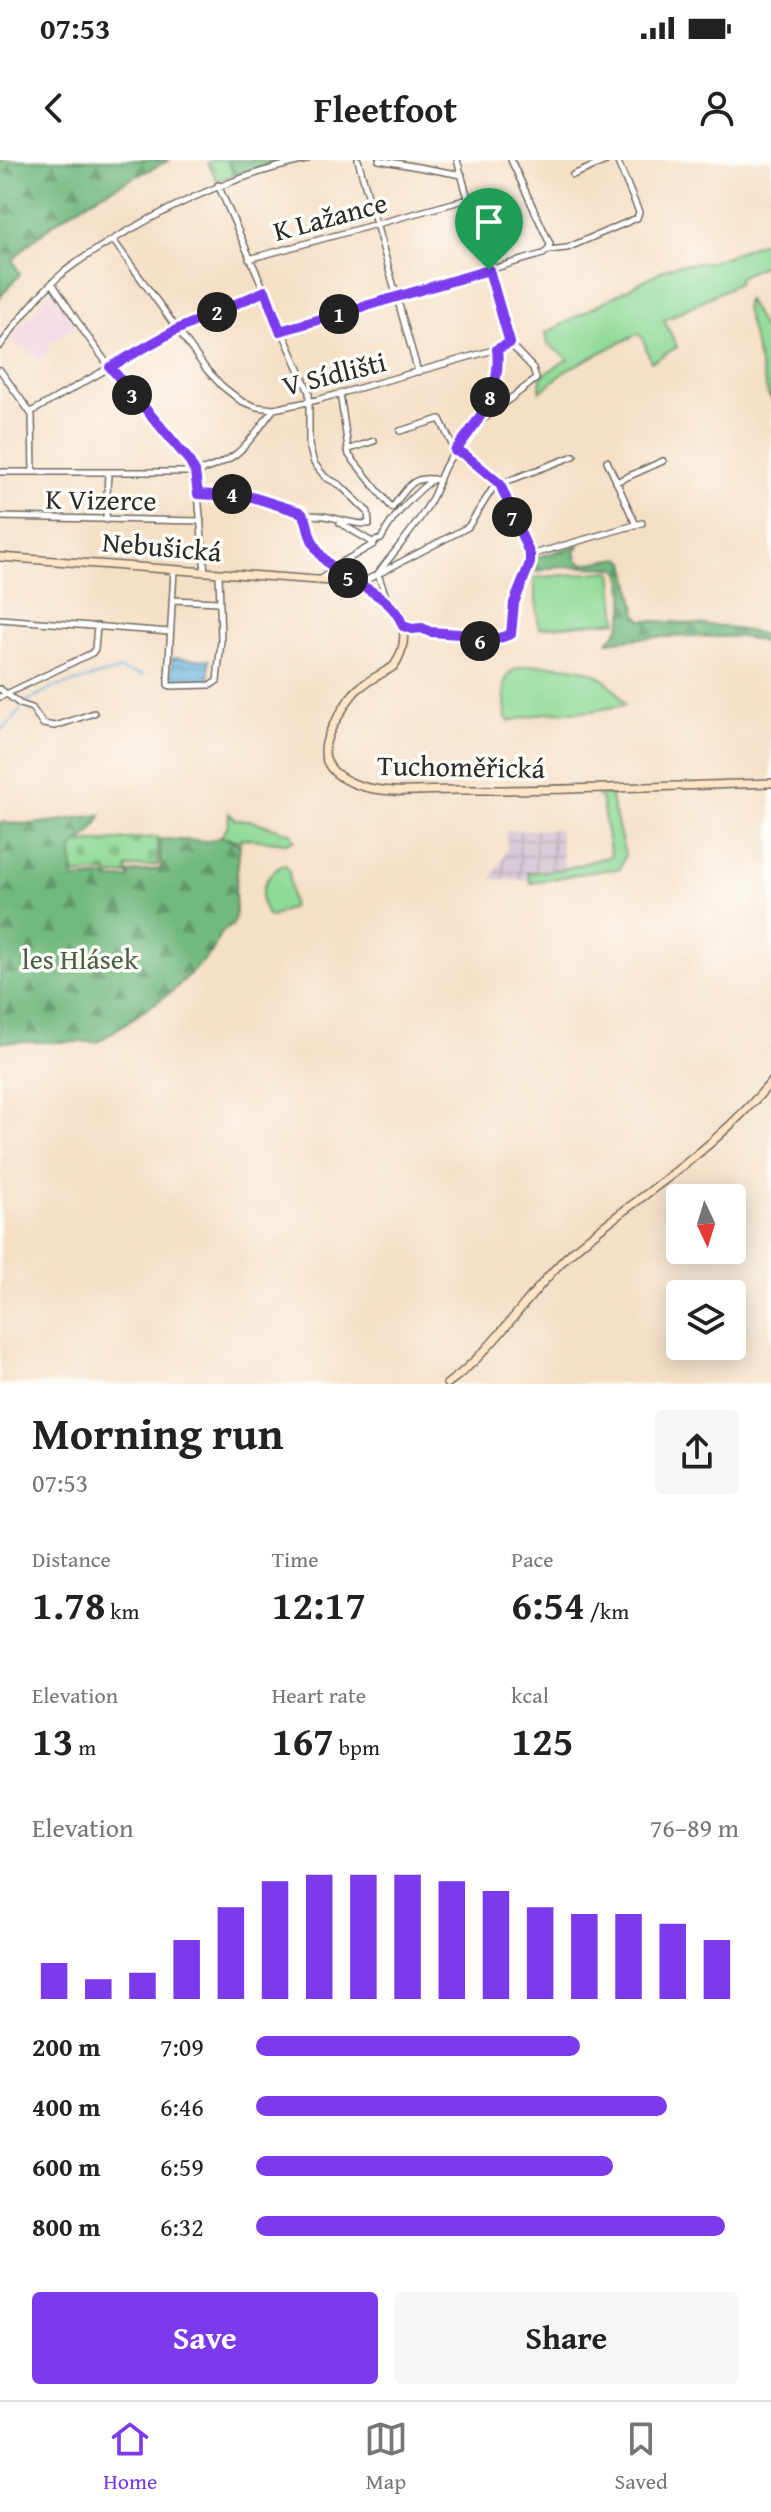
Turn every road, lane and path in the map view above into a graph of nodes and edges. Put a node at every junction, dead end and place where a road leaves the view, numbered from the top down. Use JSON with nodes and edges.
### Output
{"nodes":[{"id":1,"x":306,"y":160,"type":"edge"},
{"id":2,"x":358,"y":160,"type":"edge"},
{"id":3,"x":379,"y":160,"type":"edge"},
{"id":4,"x":457,"y":160,"type":"edge"},
{"id":5,"x":511,"y":160,"type":"edge"},
{"id":6,"x":608,"y":160,"type":"edge"},
{"id":7,"x":617,"y":160,"type":"edge"},
{"id":8,"x":462,"y":175,"type":"junction"},
{"id":9,"x":573,"y":175,"type":"dead end"},
{"id":10,"x":218,"y":185,"type":"junction"},
{"id":11,"x":468,"y":199,"type":"junction"},
{"id":12,"x":376,"y":224,"type":"junction"},
{"id":13,"x":113,"y":240,"type":"junction"},
{"id":14,"x":548,"y":250,"type":"junction"},
{"id":15,"x":249,"y":259,"type":"junction"},
{"id":16,"x":489,"y":270,"type":"junction"},
{"id":17,"x":52,"y":283,"type":"junction"},
{"id":18,"x":265,"y":291,"type":"junction"},
{"id":19,"x":398,"y":296,"type":"junction"},
{"id":20,"x":176,"y":330,"type":"junction"},
{"id":21,"x":280,"y":331,"type":"junction"},
{"id":22,"x":0,"y":346,"type":"edge"},
{"id":23,"x":513,"y":347,"type":"dead end"},
{"id":24,"x":497,"y":349,"type":"junction"},
{"id":25,"x":110,"y":367,"type":"junction"},
{"id":26,"x":0,"y":370,"type":"edge"},
{"id":27,"x":418,"y":372,"type":"junction"},
{"id":28,"x":340,"y":393,"type":"junction"},
{"id":29,"x":310,"y":401,"type":"junction"},
{"id":30,"x":274,"y":409,"type":"junction"},
{"id":31,"x":31,"y":412,"type":"junction"},
{"id":32,"x":480,"y":421,"type":"junction"},
{"id":33,"x":400,"y":431,"type":"dead end"},
{"id":34,"x":374,"y":441,"type":"dead end"},
{"id":35,"x":347,"y":450,"type":"junction"},
{"id":36,"x":455,"y":451,"type":"junction"},
{"id":37,"x":574,"y":456,"type":"dead end"},
{"id":38,"x":607,"y":461,"type":"dead end"},
{"id":39,"x":663,"y":461,"type":"dead end"},
{"id":40,"x":0,"y":472,"type":"edge"},
{"id":41,"x":33,"y":472,"type":"junction"},
{"id":42,"x":108,"y":472,"type":"junction"},
{"id":43,"x":195,"y":472,"type":"junction"},
{"id":44,"x":436,"y":480,"type":"junction"},
{"id":45,"x":616,"y":482,"type":"junction"},
{"id":46,"x":500,"y":484,"type":"junction"},
{"id":47,"x":198,"y":494,"type":"junction"},
{"id":48,"x":306,"y":516,"type":"junction"},
{"id":49,"x":0,"y":517,"type":"edge"},
{"id":50,"x":106,"y":520,"type":"junction"},
{"id":51,"x":336,"y":520,"type":"junction"},
{"id":52,"x":201,"y":521,"type":"junction"},
{"id":53,"x":381,"y":539,"type":"junction"},
{"id":54,"x":530,"y":555,"type":"junction"},
{"id":55,"x":0,"y":557,"type":"edge"},
{"id":56,"x":335,"y":568,"type":"junction"},
{"id":57,"x":174,"y":570,"type":"junction"},
{"id":58,"x":205,"y":572,"type":"junction"},
{"id":59,"x":219,"y":573,"type":"junction"},
{"id":60,"x":378,"y":574,"type":"junction"},
{"id":61,"x":320,"y":580,"type":"junction"},
{"id":62,"x":359,"y":584,"type":"junction"},
{"id":63,"x":172,"y":600,"type":"junction"},
{"id":64,"x":219,"y":602,"type":"junction"},
{"id":65,"x":388,"y":602,"type":"junction"},
{"id":66,"x":0,"y":619,"type":"edge"},
{"id":67,"x":97,"y":626,"type":"junction"},
{"id":68,"x":403,"y":626,"type":"junction"},
{"id":69,"x":170,"y":632,"type":"junction"},
{"id":70,"x":1,"y":693,"type":"edge"},
{"id":71,"x":94,"y":713,"type":"dead end"},
{"id":72,"x":771,"y":783,"type":"edge"},
{"id":73,"x":771,"y":1082,"type":"edge"},
{"id":74,"x":447,"y":1384,"type":"edge"}],
"edges":[{"from":1,"to":10,"type":"street"},
{"from":2,"to":12,"type":"street"},
{"from":3,"to":8,"type":"street"},
{"from":4,"to":8,"type":"street"},
{"from":5,"to":14,"type":"street"},
{"from":6,"to":9,"type":"street"},
{"from":7,"to":14,"type":"street"},
{"from":8,"to":11,"type":"street"},
{"from":10,"to":13,"type":"street"},
{"from":10,"to":15,"type":"street"},
{"from":11,"to":12,"type":"street","name":"K Lažance"},
{"from":11,"to":16,"type":"street"},
{"from":12,"to":15,"type":"street","name":"K Lažance"},
{"from":12,"to":19,"type":"street"},
{"from":13,"to":17,"type":"street"},
{"from":13,"to":20,"type":"street","name":"V Sídlišti"},
{"from":14,"to":16,"type":"street"},
{"from":15,"to":18,"type":"street"},
{"from":16,"to":19,"type":"street"},
{"from":16,"to":24,"type":"street"},
{"from":17,"to":22,"type":"street"},
{"from":17,"to":25,"type":"street"},
{"from":18,"to":20,"type":"street"},
{"from":18,"to":21,"type":"street"},
{"from":19,"to":21,"type":"street"},
{"from":19,"to":27,"type":"street"},
{"from":20,"to":25,"type":"street"},
{"from":20,"to":30,"type":"street","name":"V Sídlišti"},
{"from":21,"to":29,"type":"street"},
{"from":23,"to":32,"type":"street"},
{"from":24,"to":27,"type":"street","name":"V Sídlišti"},
{"from":24,"to":32,"type":"street"},
{"from":25,"to":31,"type":"street"},
{"from":25,"to":43,"type":"street"},
{"from":26,"to":31,"type":"street"},
{"from":27,"to":28,"type":"street","name":"V Sídlišti"},
{"from":28,"to":29,"type":"street","name":"V Sídlišti"},
{"from":28,"to":35,"type":"street"},
{"from":29,"to":30,"type":"street","name":"V Sídlišti"},
{"from":29,"to":51,"type":"street"},
{"from":30,"to":43,"type":"street"},
{"from":31,"to":41,"type":"street"},
{"from":32,"to":36,"type":"street"},
{"from":33,"to":36,"type":"street"},
{"from":34,"to":35,"type":"street"},
{"from":35,"to":44,"type":"street"},
{"from":36,"to":44,"type":"street"},
{"from":36,"to":46,"type":"street"},
{"from":37,"to":46,"type":"street"},
{"from":38,"to":45,"type":"street"},
{"from":39,"to":45,"type":"street"},
{"from":40,"to":41,"type":"street"},
{"from":41,"to":42,"type":"street"},
{"from":42,"to":43,"type":"street"},
{"from":42,"to":50,"type":"street"},
{"from":43,"to":47,"type":"street"},
{"from":44,"to":53,"type":"street"},
{"from":44,"to":60,"type":"street"},
{"from":45,"to":54,"type":"street"},
{"from":46,"to":54,"type":"street"},
{"from":46,"to":60,"type":"street"},
{"from":47,"to":48,"type":"street"},
{"from":47,"to":52,"type":"street"},
{"from":48,"to":51,"type":"street"},
{"from":48,"to":56,"type":"street"},
{"from":49,"to":50,"type":"street","name":"K Vizerce"},
{"from":50,"to":52,"type":"street","name":"K Vizerce"},
{"from":51,"to":53,"type":"street"},
{"from":52,"to":58,"type":"street"},
{"from":53,"to":56,"type":"street"},
{"from":54,"to":68,"type":"street"},
{"from":55,"to":57,"type":"street","name":"Nebušická"},
{"from":56,"to":61,"type":"street"},
{"from":56,"to":62,"type":"street"},
{"from":57,"to":58,"type":"street","name":"Nebušická"},
{"from":57,"to":63,"type":"street"},
{"from":58,"to":59,"type":"street","name":"Nebušická"},
{"from":59,"to":61,"type":"street","name":"Nebušická"},
{"from":59,"to":64,"type":"street"},
{"from":60,"to":62,"type":"street"},
{"from":60,"to":65,"type":"street"},
{"from":61,"to":62,"type":"street","name":"Nebušická"},
{"from":62,"to":65,"type":"street"},
{"from":63,"to":64,"type":"street"},
{"from":63,"to":69,"type":"street"},
{"from":64,"to":69,"type":"street"},
{"from":65,"to":68,"type":"street"},
{"from":66,"to":67,"type":"street"},
{"from":67,"to":69,"type":"street"},
{"from":67,"to":70,"type":"street"},
{"from":68,"to":72,"type":"street","name":"Tuchoměřická"},
{"from":70,"to":71,"type":"street"},
{"from":73,"to":74,"type":"street"}]}
